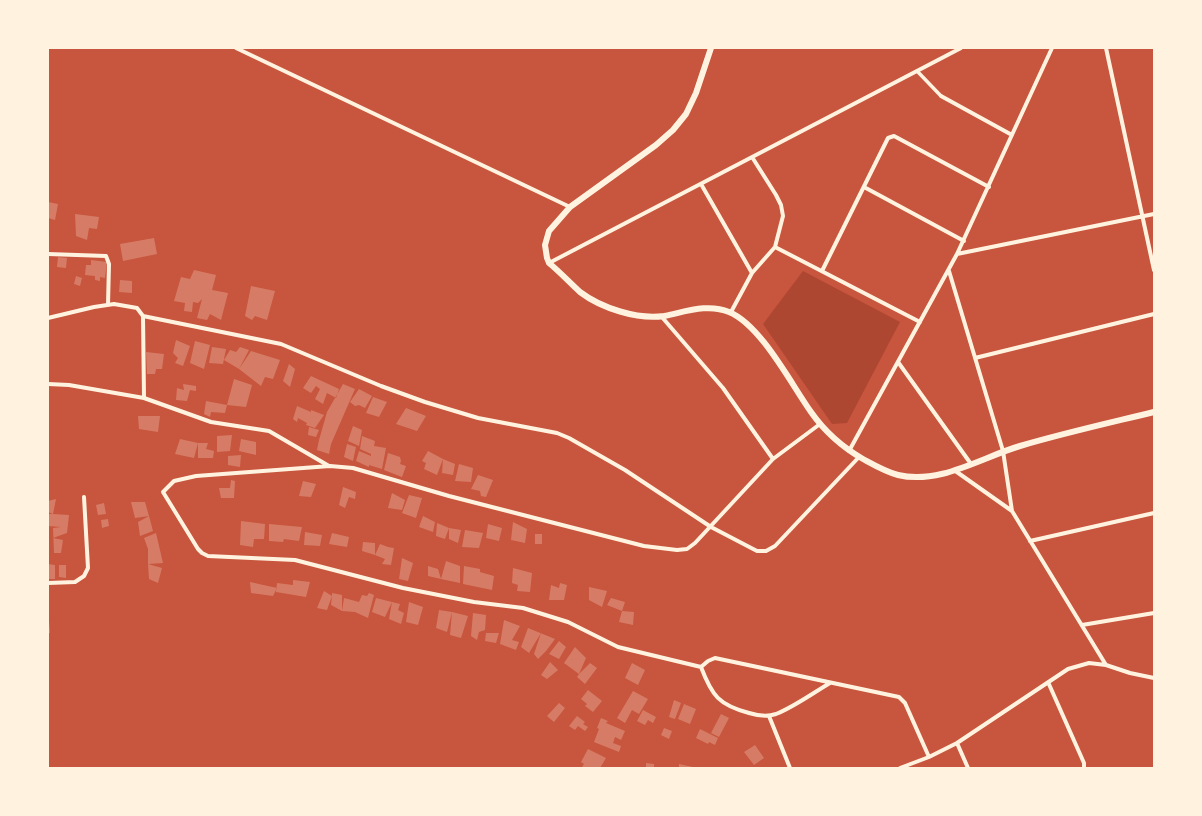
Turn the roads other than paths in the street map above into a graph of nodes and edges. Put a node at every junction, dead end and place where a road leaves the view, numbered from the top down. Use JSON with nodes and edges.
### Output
{"nodes":[{"id":1,"x":236,"y":48,"type":"edge"},
{"id":2,"x":711,"y":48,"type":"edge"},
{"id":3,"x":961,"y":48,"type":"edge"},
{"id":4,"x":1052,"y":48,"type":"edge"},
{"id":5,"x":1106,"y":48,"type":"edge"},
{"id":6,"x":917,"y":71,"type":"junction"},
{"id":7,"x":941,"y":96,"type":"joint"},
{"id":8,"x":1012,"y":134,"type":"junction"},
{"id":9,"x":752,"y":157,"type":"junction"},
{"id":10,"x":701,"y":184,"type":"junction"},
{"id":11,"x":864,"y":187,"type":"junction"},
{"id":12,"x":989,"y":187,"type":"junction"},
{"id":13,"x":570,"y":207,"type":"junction"},
{"id":14,"x":1154,"y":214,"type":"edge"},
{"id":15,"x":1142,"y":217,"type":"junction"},
{"id":16,"x":964,"y":241,"type":"junction"},
{"id":17,"x":775,"y":247,"type":"junction"},
{"id":18,"x":48,"y":254,"type":"edge"},
{"id":19,"x":957,"y":254,"type":"junction"},
{"id":20,"x":549,"y":263,"type":"junction"},
{"id":21,"x":1154,"y":270,"type":"edge"},
{"id":22,"x":822,"y":271,"type":"junction"},
{"id":23,"x":949,"y":271,"type":"junction"},
{"id":24,"x":752,"y":273,"type":"junction"},
{"id":25,"x":108,"y":305,"type":"junction"},
{"id":26,"x":731,"y":312,"type":"junction"},
{"id":27,"x":1154,"y":314,"type":"edge"},
{"id":28,"x":143,"y":316,"type":"junction"},
{"id":29,"x":661,"y":316,"type":"junction"},
{"id":30,"x":48,"y":318,"type":"edge"},
{"id":31,"x":920,"y":322,"type":"junction"},
{"id":32,"x":975,"y":358,"type":"junction"},
{"id":33,"x":898,"y":362,"type":"junction"},
{"id":34,"x":48,"y":384,"type":"edge"},
{"id":35,"x":144,"y":398,"type":"junction"},
{"id":36,"x":1154,"y":412,"type":"edge"},
{"id":37,"x":820,"y":424,"type":"junction"},
{"id":38,"x":849,"y":451,"type":"junction"},
{"id":39,"x":1003,"y":451,"type":"junction"},
{"id":40,"x":859,"y":457,"type":"junction"},
{"id":41,"x":773,"y":459,"type":"junction"},
{"id":42,"x":971,"y":464,"type":"junction"},
{"id":43,"x":330,"y":466,"type":"junction"},
{"id":44,"x":954,"y":470,"type":"junction"},
{"id":45,"x":84,"y":496,"type":"dead end"},
{"id":46,"x":1012,"y":511,"type":"junction"},
{"id":47,"x":1154,"y":512,"type":"edge"},
{"id":48,"x":711,"y":526,"type":"junction"},
{"id":49,"x":1030,"y":541,"type":"junction"},
{"id":50,"x":48,"y":583,"type":"edge"},
{"id":51,"x":1154,"y":614,"type":"edge"},
{"id":52,"x":1082,"y":625,"type":"junction"},
{"id":53,"x":1106,"y":665,"type":"junction"},
{"id":54,"x":701,"y":667,"type":"junction"},
{"id":55,"x":1154,"y":678,"type":"edge"},
{"id":56,"x":1048,"y":682,"type":"junction"},
{"id":57,"x":830,"y":683,"type":"junction"},
{"id":58,"x":769,"y":716,"type":"junction"},
{"id":59,"x":957,"y":743,"type":"junction"},
{"id":60,"x":929,"y":757,"type":"junction"},
{"id":61,"x":790,"y":768,"type":"edge"},
{"id":62,"x":900,"y":768,"type":"edge"},
{"id":63,"x":968,"y":768,"type":"edge"},
{"id":64,"x":1084,"y":768,"type":"edge"}],
"edges":[{"from":1,"to":13,"type":"street"},
{"from":2,"to":13,"type":"street"},
{"from":3,"to":6,"type":"street"},
{"from":4,"to":8,"type":"street"},
{"from":5,"to":15,"type":"street"},
{"from":6,"to":7,"type":"street"},
{"from":6,"to":9,"type":"street"},
{"from":7,"to":8,"type":"street"},
{"from":8,"to":12,"type":"street"},
{"from":9,"to":10,"type":"street"},
{"from":9,"to":17,"type":"street"},
{"from":10,"to":20,"type":"street"},
{"from":10,"to":24,"type":"street"},
{"from":11,"to":12,"type":"street"},
{"from":11,"to":16,"type":"street"},
{"from":11,"to":22,"type":"street"},
{"from":12,"to":16,"type":"street"},
{"from":13,"to":20,"type":"street"},
{"from":14,"to":15,"type":"street"},
{"from":15,"to":19,"type":"street"},
{"from":15,"to":21,"type":"street"},
{"from":16,"to":19,"type":"street"},
{"from":17,"to":22,"type":"street"},
{"from":17,"to":24,"type":"street"},
{"from":18,"to":25,"type":"street"},
{"from":19,"to":23,"type":"street"},
{"from":20,"to":29,"type":"street"},
{"from":22,"to":31,"type":"street"},
{"from":23,"to":31,"type":"street"},
{"from":23,"to":32,"type":"street"},
{"from":24,"to":26,"type":"street"},
{"from":25,"to":28,"type":"street"},
{"from":25,"to":30,"type":"street"},
{"from":26,"to":29,"type":"street"},
{"from":26,"to":37,"type":"street"},
{"from":27,"to":32,"type":"street"},
{"from":28,"to":35,"type":"street"},
{"from":28,"to":48,"type":"street"},
{"from":29,"to":41,"type":"street"},
{"from":31,"to":33,"type":"street"},
{"from":32,"to":39,"type":"street"},
{"from":33,"to":38,"type":"street"},
{"from":33,"to":42,"type":"street"},
{"from":34,"to":35,"type":"street"},
{"from":35,"to":43,"type":"street"},
{"from":36,"to":39,"type":"street"},
{"from":37,"to":38,"type":"street"},
{"from":37,"to":41,"type":"street"},
{"from":38,"to":40,"type":"street"},
{"from":39,"to":42,"type":"street"},
{"from":39,"to":46,"type":"street"},
{"from":40,"to":44,"type":"street"},
{"from":40,"to":48,"type":"street"},
{"from":41,"to":48,"type":"street"},
{"from":42,"to":44,"type":"street"},
{"from":43,"to":48,"type":"street"},
{"from":43,"to":54,"type":"street"},
{"from":44,"to":46,"type":"street"},
{"from":45,"to":50,"type":"street"},
{"from":46,"to":49,"type":"street"},
{"from":47,"to":49,"type":"street"},
{"from":49,"to":52,"type":"street"},
{"from":51,"to":52,"type":"street"},
{"from":52,"to":53,"type":"street"},
{"from":53,"to":55,"type":"street"},
{"from":53,"to":56,"type":"street"},
{"from":54,"to":57,"type":"street"},
{"from":54,"to":58,"type":"street"},
{"from":56,"to":59,"type":"street"},
{"from":56,"to":64,"type":"street"},
{"from":57,"to":58,"type":"street"},
{"from":57,"to":60,"type":"street"},
{"from":58,"to":61,"type":"street"},
{"from":59,"to":60,"type":"street"},
{"from":59,"to":63,"type":"street"},
{"from":60,"to":62,"type":"street"}]}
